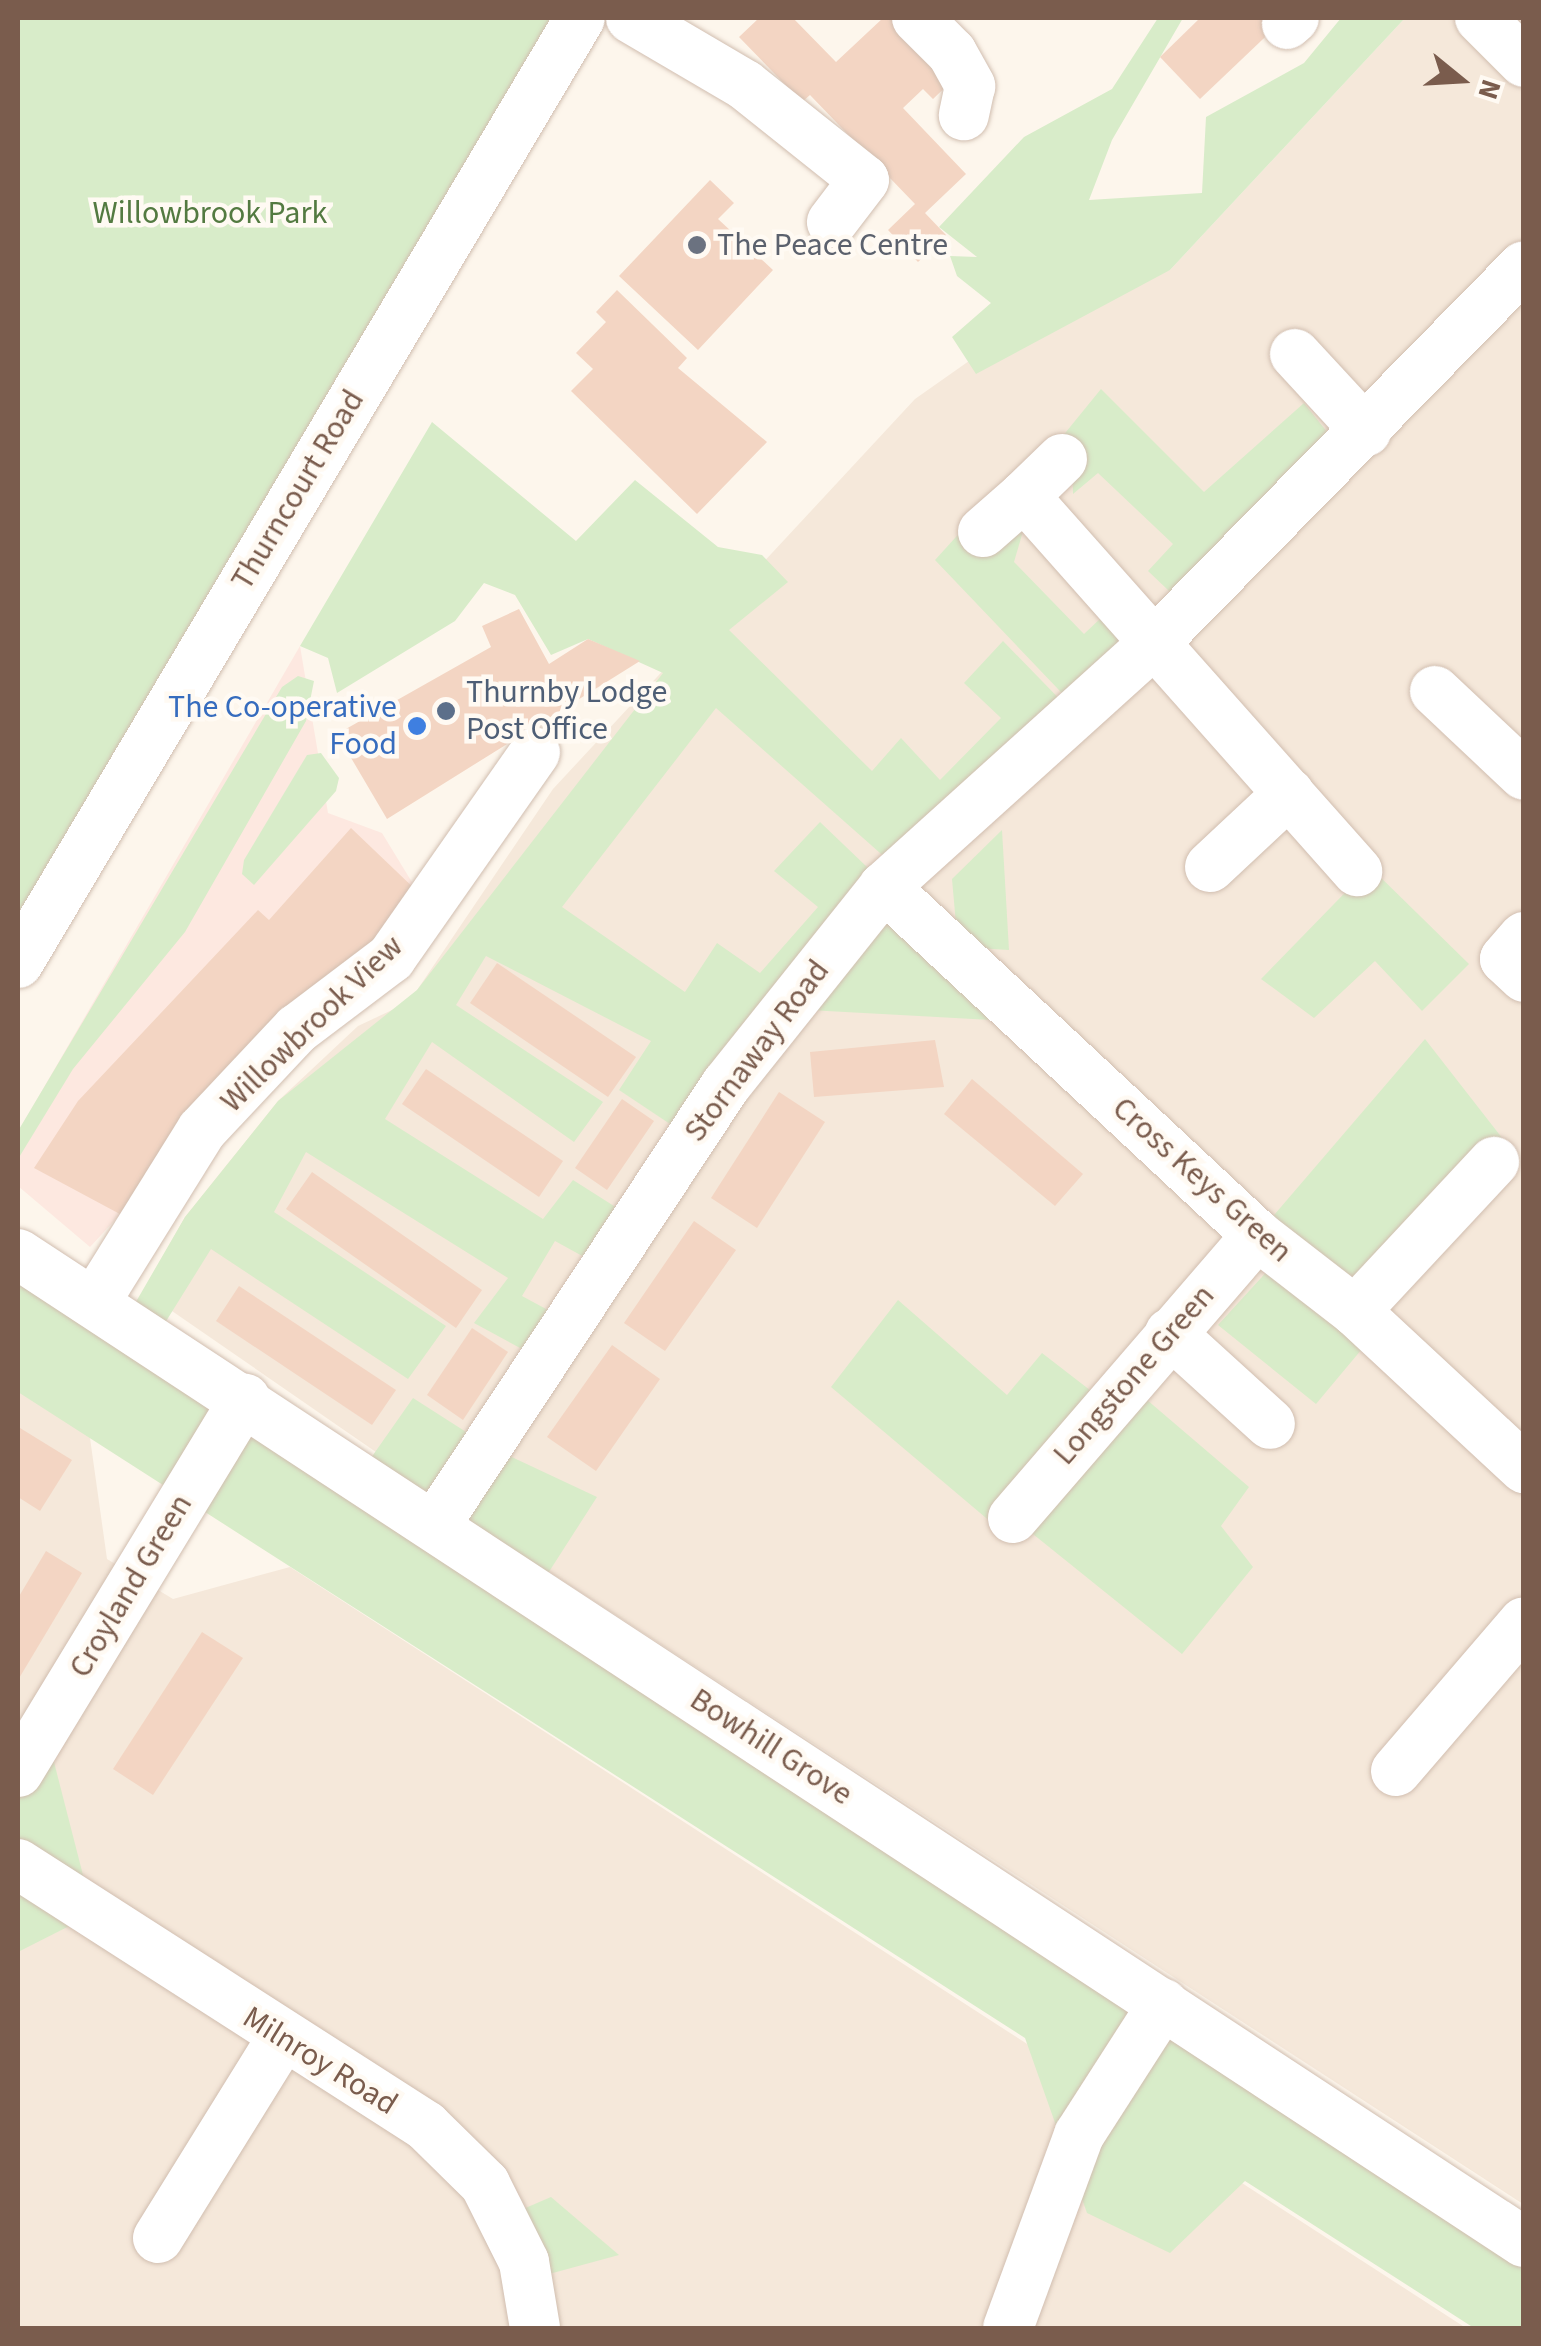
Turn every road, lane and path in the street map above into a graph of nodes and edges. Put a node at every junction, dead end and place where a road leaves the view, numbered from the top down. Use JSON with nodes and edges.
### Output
{"nodes":[{"id":1,"x":580,"y":18,"type":"edge"},
{"id":2,"x":916,"y":18,"type":"edge"},
{"id":3,"x":1480,"y":18,"type":"edge"},
{"id":4,"x":657,"y":22,"type":"edge"},
{"id":5,"x":1524,"y":62,"type":"edge"},
{"id":6,"x":964,"y":115,"type":"dead end"},
{"id":7,"x":832,"y":222,"type":"dead end"},
{"id":8,"x":1524,"y":266,"type":"edge"},
{"id":9,"x":1296,"y":354,"type":"dead end"},
{"id":10,"x":1366,"y":431,"type":"junction"},
{"id":11,"x":1062,"y":459,"type":"dead end"},
{"id":12,"x":1024,"y":496,"type":"junction"},
{"id":13,"x":983,"y":532,"type":"dead end"},
{"id":14,"x":1156,"y":641,"type":"junction"},
{"id":15,"x":1435,"y":691,"type":"dead end"},
{"id":16,"x":535,"y":752,"type":"dead end"},
{"id":17,"x":1524,"y":775,"type":"edge"},
{"id":18,"x":1289,"y":793,"type":"junction"},
{"id":19,"x":1210,"y":866,"type":"dead end"},
{"id":20,"x":1357,"y":871,"type":"dead end"},
{"id":21,"x":884,"y":887,"type":"junction"},
{"id":22,"x":1524,"y":937,"type":"edge"},
{"id":23,"x":18,"y":962,"type":"edge"},
{"id":24,"x":1524,"y":978,"type":"edge"},
{"id":25,"x":1494,"y":1162,"type":"dead end"},
{"id":26,"x":1256,"y":1234,"type":"junction"},
{"id":27,"x":18,"y":1254,"type":"edge"},
{"id":28,"x":96,"y":1300,"type":"junction"},
{"id":29,"x":1355,"y":1311,"type":"junction"},
{"id":30,"x":1170,"y":1333,"type":"junction"},
{"id":31,"x":245,"y":1400,"type":"junction"},
{"id":32,"x":1270,"y":1424,"type":"dead end"},
{"id":33,"x":1524,"y":1468,"type":"edge"},
{"id":34,"x":1013,"y":1518,"type":"dead end"},
{"id":35,"x":434,"y":1525,"type":"junction"},
{"id":36,"x":1524,"y":1622,"type":"edge"},
{"id":37,"x":1396,"y":1771,"type":"dead end"},
{"id":38,"x":18,"y":1772,"type":"edge"},
{"id":39,"x":18,"y":1864,"type":"edge"},
{"id":40,"x":1163,"y":2004,"type":"junction"},
{"id":41,"x":281,"y":2040,"type":"junction"},
{"id":42,"x":158,"y":2238,"type":"dead end"},
{"id":43,"x":1524,"y":2242,"type":"edge"},
{"id":44,"x":535,"y":2328,"type":"edge"},
{"id":45,"x":1008,"y":2328,"type":"edge"}],
"edges":[{"from":1,"to":23,"type":"street","name":"Thurncourt Road"},
{"from":2,"to":6,"type":"street"},
{"from":3,"to":5,"type":"street"},
{"from":4,"to":7,"type":"street"},
{"from":8,"to":10,"type":"street","name":"Stornaway Road"},
{"from":9,"to":10,"type":"street"},
{"from":10,"to":14,"type":"street","name":"Stornaway Road"},
{"from":11,"to":12,"type":"street"},
{"from":12,"to":13,"type":"street"},
{"from":12,"to":14,"type":"street"},
{"from":14,"to":18,"type":"street"},
{"from":14,"to":21,"type":"street","name":"Stornaway Road"},
{"from":15,"to":17,"type":"street"},
{"from":16,"to":28,"type":"street","name":"Willowbrook View"},
{"from":18,"to":19,"type":"street"},
{"from":18,"to":20,"type":"street"},
{"from":21,"to":26,"type":"street","name":"Cross Keys Green"},
{"from":21,"to":35,"type":"street","name":"Stornaway Road"},
{"from":22,"to":24,"type":"street"},
{"from":25,"to":29,"type":"street"},
{"from":26,"to":29,"type":"street","name":"Cross Keys Green"},
{"from":26,"to":30,"type":"street","name":"Longstone Green"},
{"from":27,"to":28,"type":"street","name":"Bowhill Grove"},
{"from":28,"to":31,"type":"street","name":"Bowhill Grove"},
{"from":29,"to":33,"type":"street","name":"Cross Keys Green"},
{"from":30,"to":32,"type":"street"},
{"from":30,"to":34,"type":"street","name":"Longstone Green"},
{"from":31,"to":35,"type":"street","name":"Bowhill Grove"},
{"from":31,"to":38,"type":"street","name":"Croyland Green"},
{"from":35,"to":40,"type":"street","name":"Bowhill Grove"},
{"from":36,"to":37,"type":"street"},
{"from":39,"to":41,"type":"street","name":"Milnroy Road"},
{"from":40,"to":43,"type":"street","name":"Bowhill Grove"},
{"from":40,"to":45,"type":"street"},
{"from":41,"to":42,"type":"street"},
{"from":41,"to":44,"type":"street","name":"Milnroy Road"}]}
